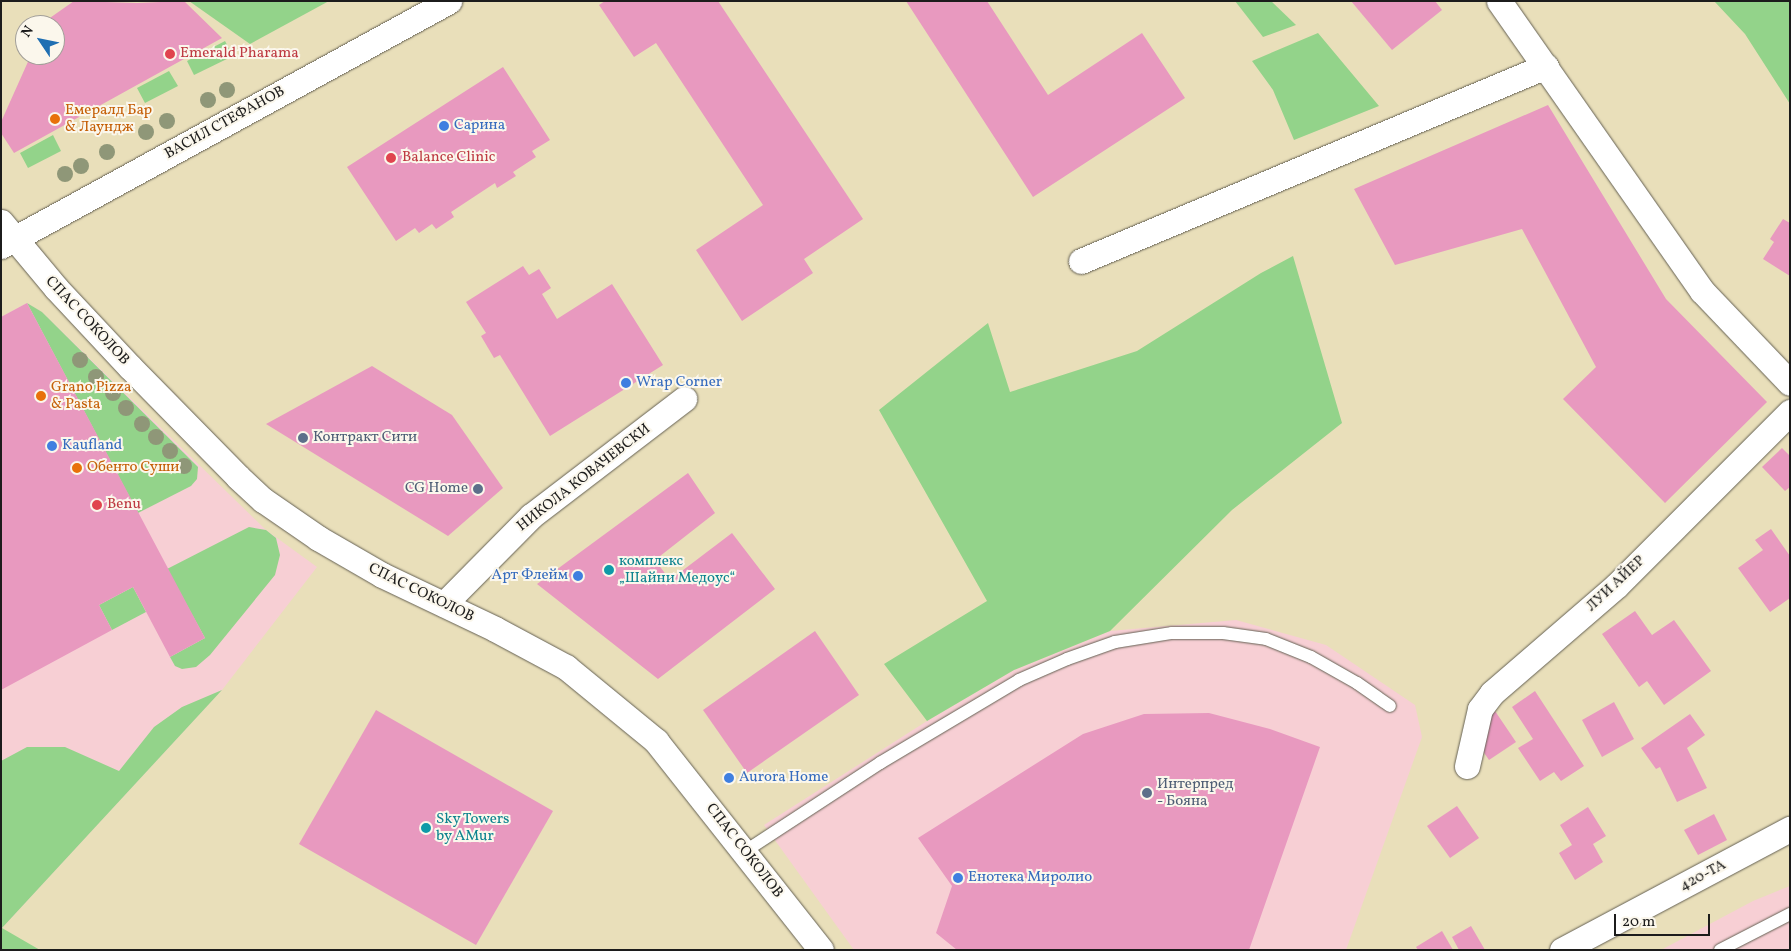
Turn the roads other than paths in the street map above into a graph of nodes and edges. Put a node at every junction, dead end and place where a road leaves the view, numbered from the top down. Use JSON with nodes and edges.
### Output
{"nodes":[{"id":1,"x":449,"y":1,"type":"edge"},
{"id":2,"x":1499,"y":1,"type":"edge"},
{"id":3,"x":1546,"y":66,"type":"junction"},
{"id":4,"x":5,"y":236,"type":"edge"},
{"id":5,"x":1081,"y":261,"type":"dead end"},
{"id":6,"x":1790,"y":383,"type":"edge"},
{"id":7,"x":684,"y":399,"type":"dead end"},
{"id":8,"x":1790,"y":412,"type":"edge"},
{"id":9,"x":444,"y":604,"type":"junction"},
{"id":10,"x":1390,"y":706,"type":"dead end"},
{"id":11,"x":1468,"y":766,"type":"dead end"},
{"id":12,"x":1790,"y":828,"type":"edge"},
{"id":13,"x":744,"y":852,"type":"junction"},
{"id":14,"x":1790,"y":914,"type":"edge"},
{"id":15,"x":821,"y":950,"type":"edge"},
{"id":16,"x":1562,"y":950,"type":"edge"},
{"id":17,"x":1720,"y":950,"type":"edge"}],
"edges":[{"from":1,"to":4,"type":"street","name":"ВАСИЛ СТЕФАНОВ"},
{"from":2,"to":3,"type":"street"},
{"from":3,"to":5,"type":"street"},
{"from":3,"to":6,"type":"street"},
{"from":4,"to":9,"type":"street","name":"СПАС СОКОЛОВ"},
{"from":7,"to":9,"type":"street","name":"НИКОЛА КОВАЧЕВСКИ"},
{"from":8,"to":11,"type":"street","name":"ЛУИ АЙЕР"},
{"from":9,"to":13,"type":"street","name":"СПАС СОКОЛОВ"},
{"from":10,"to":13,"type":"lane"},
{"from":12,"to":16,"type":"street","name":"420-ТА"},
{"from":13,"to":15,"type":"street","name":"СПАС СОКОЛОВ"},
{"from":14,"to":17,"type":"lane"}]}
